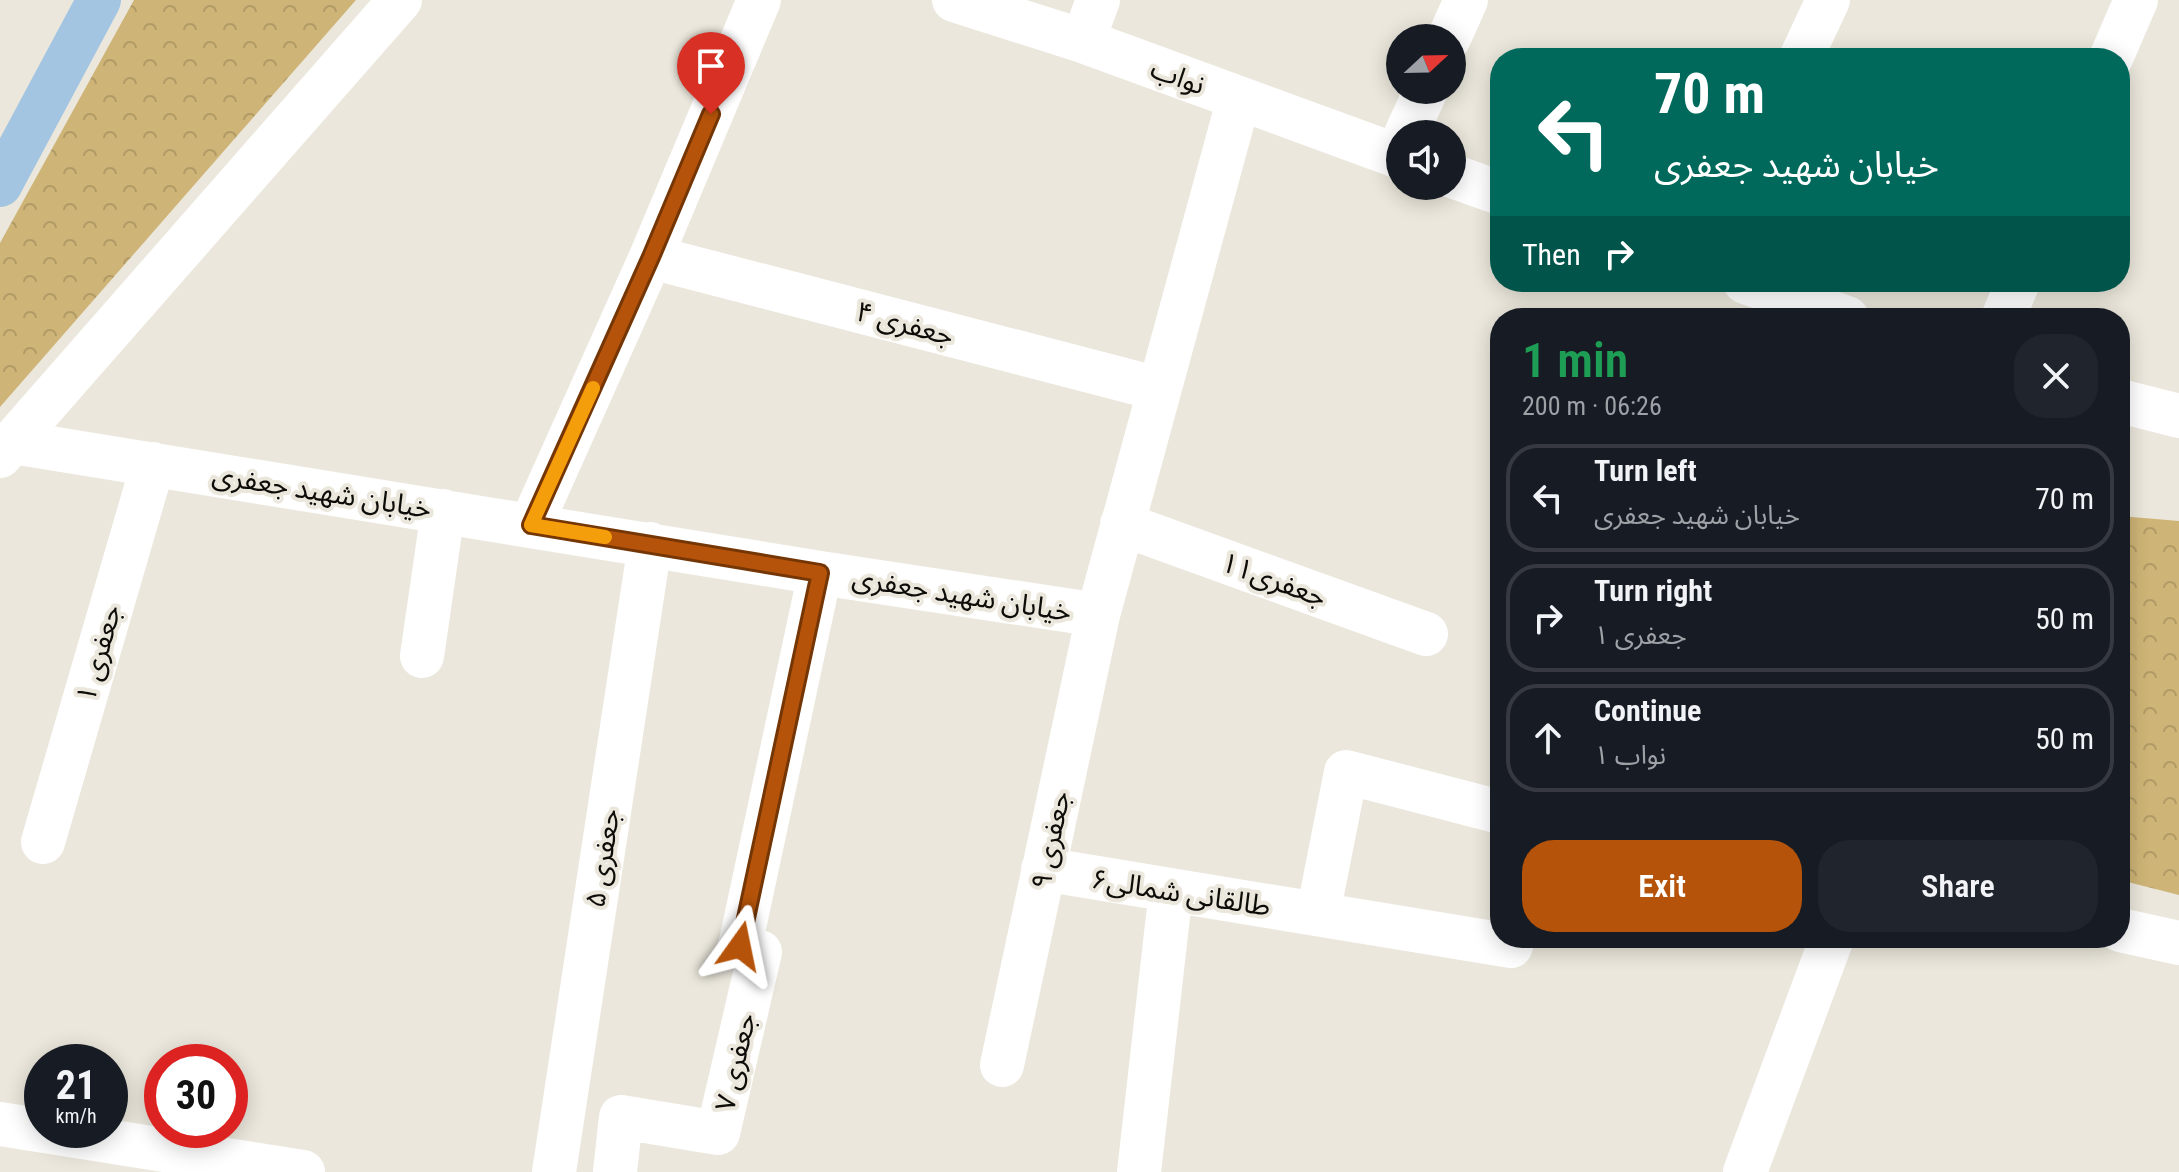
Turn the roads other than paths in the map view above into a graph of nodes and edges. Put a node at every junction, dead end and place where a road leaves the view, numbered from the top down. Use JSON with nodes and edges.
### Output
{"nodes":[{"id":1,"x":99,"y":0,"type":"edge"},
{"id":2,"x":400,"y":0,"type":"edge"},
{"id":3,"x":759,"y":0,"type":"edge"},
{"id":4,"x":954,"y":0,"type":"edge"},
{"id":5,"x":1098,"y":0,"type":"edge"},
{"id":6,"x":1466,"y":0,"type":"edge"},
{"id":7,"x":1828,"y":0,"type":"edge"},
{"id":8,"x":2136,"y":0,"type":"edge"},
{"id":9,"x":1455,"y":24,"type":"edge"},
{"id":10,"x":1083,"y":41,"type":"junction"},
{"id":11,"x":1806,"y":48,"type":"edge"},
{"id":12,"x":2115,"y":48,"type":"edge"},
{"id":13,"x":1239,"y":98,"type":"junction"},
{"id":14,"x":1386,"y":144,"type":"edge"},
{"id":15,"x":1466,"y":181,"type":"edge"},
{"id":16,"x":0,"y":185,"type":"edge"},
{"id":17,"x":1490,"y":189,"type":"edge"},
{"id":18,"x":651,"y":257,"type":"junction"},
{"id":19,"x":1773,"y":292,"type":"edge"},
{"id":20,"x":1819,"y":308,"type":"edge"},
{"id":21,"x":1159,"y":389,"type":"junction"},
{"id":22,"x":2130,"y":404,"type":"edge"},
{"id":23,"x":2179,"y":416,"type":"edge"},
{"id":24,"x":2130,"y":419,"type":"edge"},
{"id":25,"x":6,"y":449,"type":"edge"},
{"id":26,"x":153,"y":464,"type":"junction"},
{"id":27,"x":443,"y":511,"type":"junction"},
{"id":28,"x":1122,"y":524,"type":"junction"},
{"id":29,"x":531,"y":525,"type":"junction"},
{"id":30,"x":650,"y":544,"type":"junction"},
{"id":31,"x":820,"y":573,"type":"junction"},
{"id":32,"x":1098,"y":615,"type":"junction"},
{"id":33,"x":1426,"y":634,"type":"dead end"},
{"id":34,"x":422,"y":656,"type":"dead end"},
{"id":35,"x":1490,"y":809,"type":"edge"},
{"id":36,"x":43,"y":842,"type":"dead end"},
{"id":37,"x":1043,"y":869,"type":"junction"},
{"id":38,"x":1171,"y":890,"type":"junction"},
{"id":39,"x":1318,"y":914,"type":"junction"},
{"id":40,"x":2130,"y":932,"type":"edge"},
{"id":41,"x":1490,"y":943,"type":"edge"},
{"id":42,"x":2179,"y":943,"type":"edge"},
{"id":43,"x":1827,"y":951,"type":"edge"},
{"id":44,"x":1002,"y":1065,"type":"dead end"},
{"id":45,"x":0,"y":1124,"type":"edge"},
{"id":46,"x":303,"y":1172,"type":"edge"},
{"id":47,"x":554,"y":1172,"type":"edge"},
{"id":48,"x":615,"y":1172,"type":"edge"},
{"id":49,"x":1140,"y":1172,"type":"edge"},
{"id":50,"x":1745,"y":1172,"type":"edge"}],
"edges":[{"from":1,"to":16,"type":"main road"},
{"from":2,"to":25,"type":"street"},
{"from":3,"to":18,"type":"street"},
{"from":4,"to":10,"type":"street","name":"نواب"},
{"from":5,"to":10,"type":"street"},
{"from":6,"to":9,"type":"street"},
{"from":7,"to":11,"type":"street"},
{"from":8,"to":12,"type":"street"},
{"from":10,"to":13,"type":"street","name":"نواب"},
{"from":13,"to":14,"type":"street","name":"نواب"},
{"from":13,"to":21,"type":"street","name":"خیابان شهید جعفری"},
{"from":15,"to":17,"type":"street"},
{"from":18,"to":21,"type":"street","name":"جعفری ۴"},
{"from":18,"to":29,"type":"street"},
{"from":19,"to":20,"type":"street"},
{"from":21,"to":28,"type":"street","name":"خیابان شهید جعفری"},
{"from":22,"to":23,"type":"street"},
{"from":23,"to":24,"type":"street"},
{"from":25,"to":26,"type":"street","name":"خیابان شهید جعفری"},
{"from":26,"to":27,"type":"street","name":"خیابان شهید جعفری"},
{"from":26,"to":36,"type":"street","name":"جعفری ۱"},
{"from":27,"to":29,"type":"street","name":"خیابان شهید جعفری"},
{"from":27,"to":34,"type":"street"},
{"from":28,"to":32,"type":"street","name":"خیابان شهید جعفری"},
{"from":28,"to":33,"type":"street","name":"جعفری۱۱"},
{"from":29,"to":30,"type":"street","name":"خیابان شهید جعفری"},
{"from":30,"to":31,"type":"street","name":"خیابان شهید جعفری"},
{"from":30,"to":47,"type":"street","name":"جعفری ۵"},
{"from":31,"to":32,"type":"street","name":"خیابان شهید جعفری"},
{"from":31,"to":48,"type":"street","name":"جعفری ۷"},
{"from":32,"to":37,"type":"street","name":"جعفری ۹"},
{"from":35,"to":39,"type":"street"},
{"from":37,"to":38,"type":"street","name":"طالقانی شمالی۶"},
{"from":37,"to":44,"type":"street","name":"جعفری ۹"},
{"from":38,"to":39,"type":"street","name":"طالقانی شمالی۶"},
{"from":38,"to":49,"type":"street"},
{"from":39,"to":41,"type":"street","name":"طالقانی شمالی۶"},
{"from":40,"to":42,"type":"street"},
{"from":43,"to":50,"type":"street"},
{"from":45,"to":46,"type":"street"}]}
